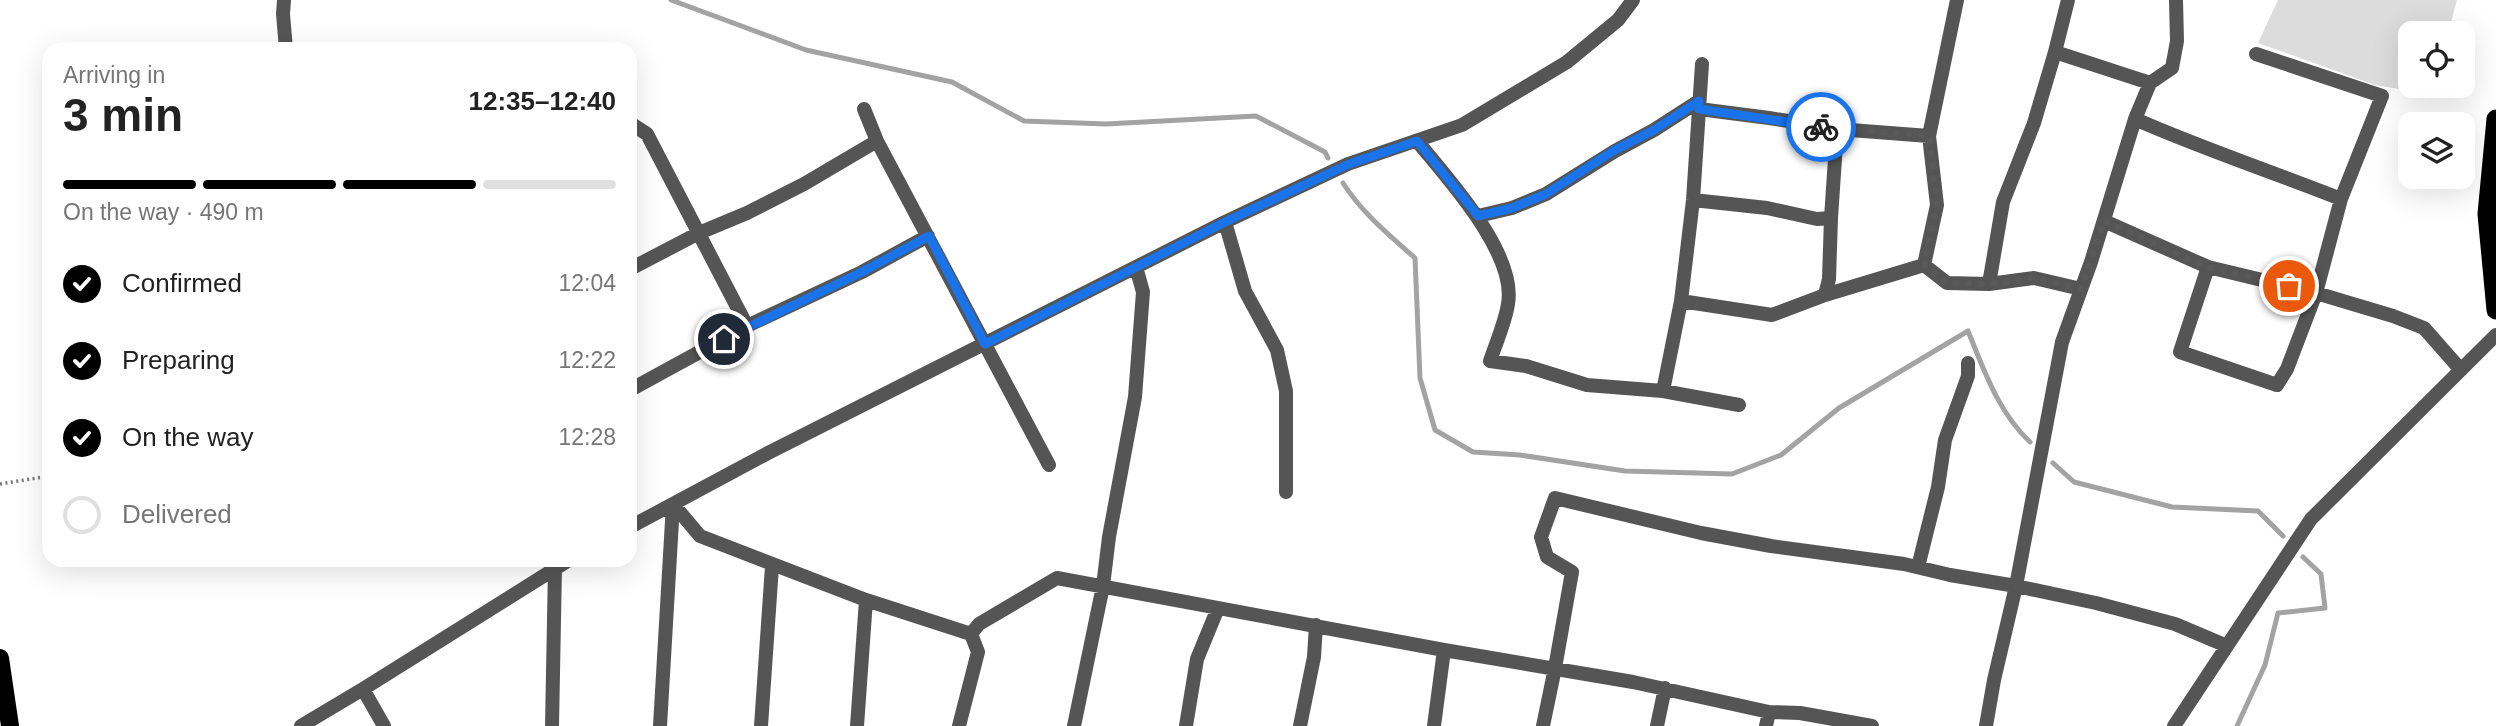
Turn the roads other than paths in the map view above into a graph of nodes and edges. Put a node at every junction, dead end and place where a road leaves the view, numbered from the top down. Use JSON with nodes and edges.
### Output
{"nodes":[{"id":1,"x":284,"y":0,"type":"edge"},
{"id":2,"x":1633,"y":0,"type":"edge"},
{"id":3,"x":1957,"y":0,"type":"edge"},
{"id":4,"x":2068,"y":0,"type":"edge"},
{"id":5,"x":2176,"y":0,"type":"edge"},
{"id":6,"x":285,"y":42,"type":"edge"},
{"id":7,"x":2055,"y":52,"type":"junction"},
{"id":8,"x":2256,"y":54,"type":"dead end"},
{"id":9,"x":1702,"y":64,"type":"dead end"},
{"id":10,"x":2150,"y":83,"type":"junction"},
{"id":11,"x":1699,"y":105,"type":"junction"},
{"id":12,"x":864,"y":109,"type":"dead end"},
{"id":13,"x":2135,"y":119,"type":"junction"},
{"id":14,"x":2496,"y":119,"type":"edge"},
{"id":15,"x":637,"y":128,"type":"edge"},
{"id":16,"x":1837,"y":129,"type":"junction"},
{"id":17,"x":1929,"y":136,"type":"junction"},
{"id":18,"x":877,"y":141,"type":"junction"},
{"id":19,"x":1417,"y":141,"type":"junction"},
{"id":20,"x":2342,"y":199,"type":"junction"},
{"id":21,"x":1693,"y":200,"type":"junction"},
{"id":22,"x":1478,"y":216,"type":"junction"},
{"id":23,"x":1831,"y":218,"type":"junction"},
{"id":24,"x":2104,"y":221,"type":"junction"},
{"id":25,"x":1225,"y":222,"type":"junction"},
{"id":26,"x":699,"y":233,"type":"junction"},
{"id":27,"x":929,"y":236,"type":"junction"},
{"id":28,"x":637,"y":264,"type":"edge"},
{"id":29,"x":1924,"y":264,"type":"junction"},
{"id":30,"x":1136,"y":267,"type":"junction"},
{"id":31,"x":2208,"y":267,"type":"junction"},
{"id":32,"x":1989,"y":284,"type":"junction"},
{"id":33,"x":2081,"y":289,"type":"junction"},
{"id":34,"x":2316,"y":293,"type":"junction"},
{"id":35,"x":1825,"y":295,"type":"junction"},
{"id":36,"x":1681,"y":301,"type":"junction"},
{"id":37,"x":2496,"y":310,"type":"edge"},
{"id":38,"x":747,"y":327,"type":"junction"},
{"id":39,"x":2496,"y":335,"type":"edge"},
{"id":40,"x":985,"y":344,"type":"junction"},
{"id":41,"x":1968,"y":363,"type":"dead end"},
{"id":42,"x":2461,"y":370,"type":"junction"},
{"id":43,"x":637,"y":386,"type":"edge"},
{"id":44,"x":1663,"y":391,"type":"junction"},
{"id":45,"x":1739,"y":405,"type":"dead end"},
{"id":46,"x":1049,"y":464,"type":"dead end"},
{"id":47,"x":1286,"y":492,"type":"dead end"},
{"id":48,"x":673,"y":505,"type":"junction"},
{"id":49,"x":637,"y":523,"type":"edge"},
{"id":50,"x":772,"y":566,"type":"junction"},
{"id":51,"x":548,"y":567,"type":"edge"},
{"id":52,"x":552,"y":567,"type":"edge"},
{"id":53,"x":1918,"y":567,"type":"junction"},
{"id":54,"x":1103,"y":586,"type":"junction"},
{"id":55,"x":2016,"y":586,"type":"junction"},
{"id":56,"x":866,"y":600,"type":"junction"},
{"id":57,"x":1218,"y":608,"type":"junction"},
{"id":58,"x":1316,"y":625,"type":"junction"},
{"id":59,"x":971,"y":634,"type":"junction"},
{"id":60,"x":2227,"y":646,"type":"junction"},
{"id":61,"x":1444,"y":650,"type":"junction"},
{"id":62,"x":0,"y":658,"type":"edge"},
{"id":63,"x":1555,"y":668,"type":"junction"},
{"id":64,"x":1665,"y":688,"type":"junction"},
{"id":65,"x":363,"y":690,"type":"junction"},
{"id":66,"x":1768,"y":719,"type":"edge"},
{"id":67,"x":10,"y":726,"type":"edge"},
{"id":68,"x":301,"y":726,"type":"edge"},
{"id":69,"x":384,"y":726,"type":"edge"},
{"id":70,"x":552,"y":726,"type":"edge"},
{"id":71,"x":660,"y":726,"type":"edge"},
{"id":72,"x":761,"y":726,"type":"edge"},
{"id":73,"x":857,"y":726,"type":"edge"},
{"id":74,"x":959,"y":726,"type":"edge"},
{"id":75,"x":1073,"y":726,"type":"edge"},
{"id":76,"x":1186,"y":726,"type":"edge"},
{"id":77,"x":1300,"y":726,"type":"edge"},
{"id":78,"x":1434,"y":726,"type":"edge"},
{"id":79,"x":1543,"y":726,"type":"edge"},
{"id":80,"x":1657,"y":726,"type":"edge"},
{"id":81,"x":1872,"y":726,"type":"edge"},
{"id":82,"x":1986,"y":726,"type":"edge"},
{"id":83,"x":2174,"y":726,"type":"edge"}],
"edges":[{"from":1,"to":6,"type":"street"},
{"from":2,"to":19,"type":"street"},
{"from":3,"to":17,"type":"street"},
{"from":4,"to":7,"type":"street"},
{"from":5,"to":10,"type":"street"},
{"from":7,"to":10,"type":"street"},
{"from":7,"to":32,"type":"street"},
{"from":8,"to":20,"type":"street"},
{"from":9,"to":11,"type":"street"},
{"from":10,"to":13,"type":"street"},
{"from":11,"to":16,"type":"street"},
{"from":11,"to":21,"type":"street"},
{"from":11,"to":22,"type":"street"},
{"from":12,"to":18,"type":"street"},
{"from":13,"to":20,"type":"street"},
{"from":13,"to":24,"type":"street"},
{"from":14,"to":37,"type":"highway"},
{"from":15,"to":26,"type":"street"},
{"from":16,"to":17,"type":"street"},
{"from":16,"to":23,"type":"street"},
{"from":17,"to":29,"type":"street"},
{"from":18,"to":26,"type":"street"},
{"from":18,"to":27,"type":"street"},
{"from":19,"to":22,"type":"street"},
{"from":19,"to":25,"type":"street"},
{"from":20,"to":34,"type":"street"},
{"from":21,"to":23,"type":"street"},
{"from":21,"to":36,"type":"street"},
{"from":22,"to":44,"type":"street"},
{"from":23,"to":35,"type":"street"},
{"from":24,"to":31,"type":"street"},
{"from":24,"to":33,"type":"street"},
{"from":25,"to":30,"type":"street"},
{"from":25,"to":47,"type":"street"},
{"from":26,"to":28,"type":"street"},
{"from":26,"to":38,"type":"street"},
{"from":27,"to":38,"type":"street"},
{"from":27,"to":40,"type":"street"},
{"from":29,"to":32,"type":"street"},
{"from":29,"to":35,"type":"street"},
{"from":30,"to":40,"type":"street"},
{"from":30,"to":54,"type":"street"},
{"from":31,"to":34,"type":"street"},
{"from":31,"to":34,"type":"street"},
{"from":32,"to":33,"type":"street"},
{"from":33,"to":55,"type":"street"},
{"from":34,"to":42,"type":"street"},
{"from":35,"to":36,"type":"street"},
{"from":36,"to":44,"type":"street"},
{"from":38,"to":43,"type":"street"},
{"from":39,"to":42,"type":"street"},
{"from":40,"to":46,"type":"street"},
{"from":40,"to":48,"type":"street"},
{"from":41,"to":53,"type":"street"},
{"from":42,"to":60,"type":"street"},
{"from":44,"to":45,"type":"street"},
{"from":48,"to":49,"type":"street"},
{"from":48,"to":50,"type":"street"},
{"from":48,"to":71,"type":"street"},
{"from":50,"to":56,"type":"street"},
{"from":50,"to":72,"type":"street"},
{"from":51,"to":65,"type":"street"},
{"from":52,"to":70,"type":"street"},
{"from":53,"to":55,"type":"street"},
{"from":53,"to":63,"type":"street"},
{"from":54,"to":57,"type":"street"},
{"from":54,"to":59,"type":"street"},
{"from":54,"to":75,"type":"street"},
{"from":55,"to":60,"type":"street"},
{"from":55,"to":82,"type":"street"},
{"from":56,"to":59,"type":"street"},
{"from":56,"to":73,"type":"street"},
{"from":57,"to":58,"type":"street"},
{"from":57,"to":76,"type":"street"},
{"from":58,"to":61,"type":"street"},
{"from":58,"to":77,"type":"street"},
{"from":59,"to":74,"type":"street"},
{"from":60,"to":83,"type":"street"},
{"from":61,"to":63,"type":"street"},
{"from":61,"to":78,"type":"street"},
{"from":62,"to":67,"type":"main road"},
{"from":63,"to":64,"type":"street"},
{"from":63,"to":79,"type":"street"},
{"from":64,"to":66,"type":"street"},
{"from":64,"to":80,"type":"street"},
{"from":65,"to":68,"type":"street"},
{"from":65,"to":69,"type":"street"},
{"from":66,"to":81,"type":"street"}]}
